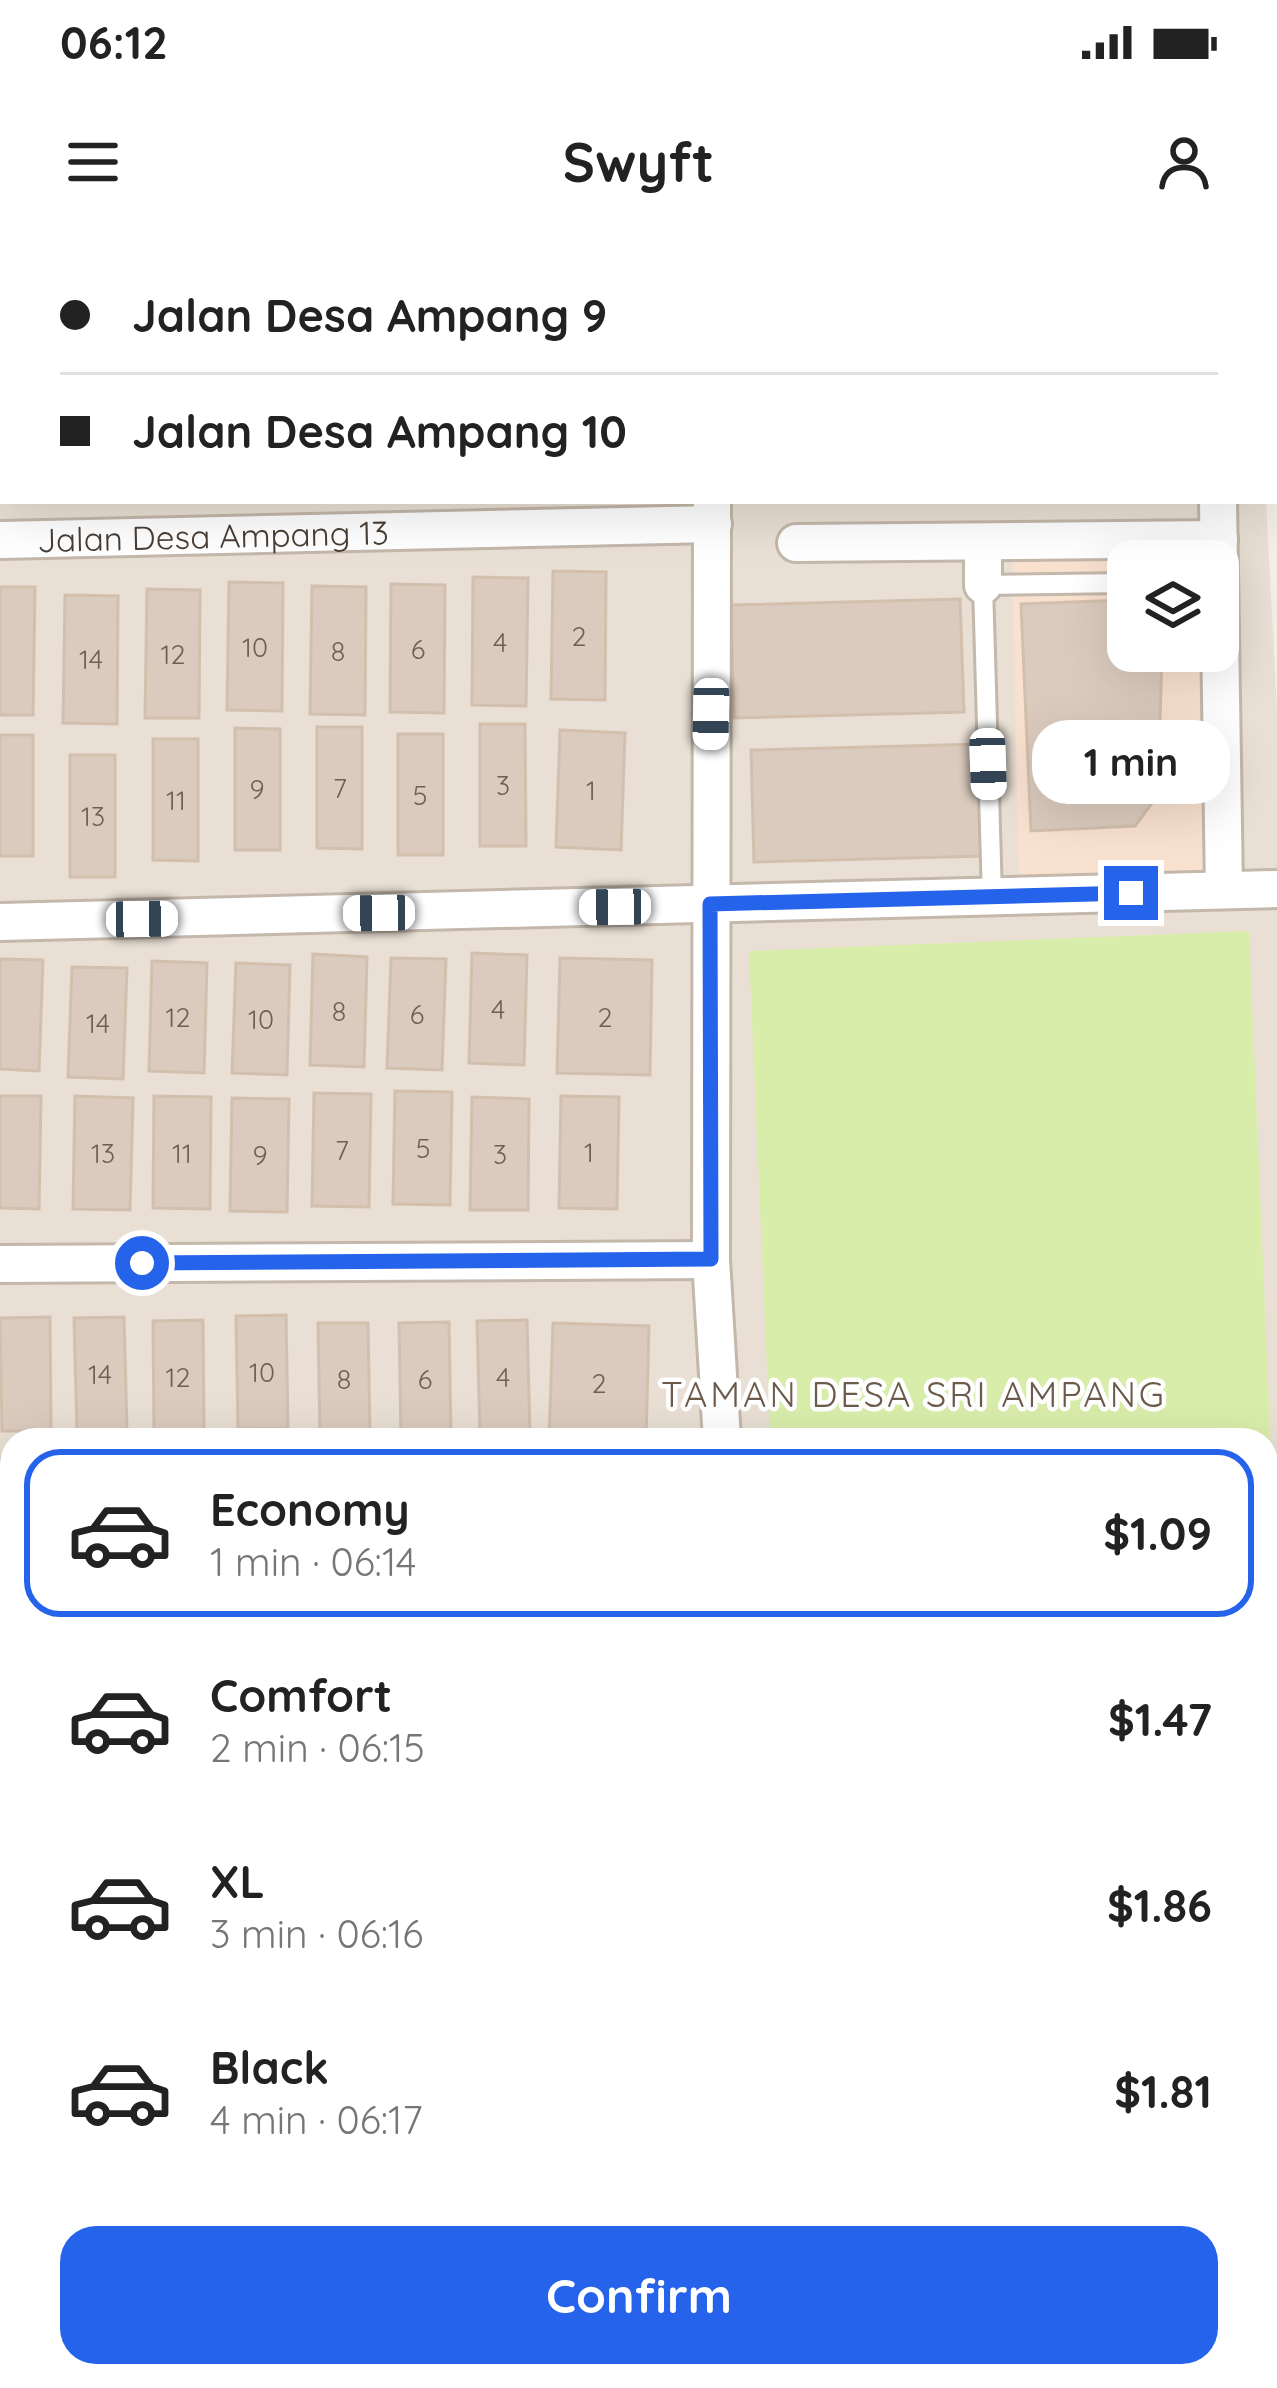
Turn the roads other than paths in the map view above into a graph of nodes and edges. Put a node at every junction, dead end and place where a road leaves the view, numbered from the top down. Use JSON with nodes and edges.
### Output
{"nodes":[{"id":1,"x":1218,"y":504,"type":"edge"},
{"id":2,"x":712,"y":512,"type":"edge"},
{"id":3,"x":1219,"y":539,"type":"joint"},
{"id":4,"x":0,"y":540,"type":"edge"},
{"id":5,"x":983,"y":542,"type":"junction"},
{"id":6,"x":796,"y":543,"type":"dead end"},
{"id":7,"x":1107,"y":583,"type":"edge"},
{"id":8,"x":983,"y":585,"type":"junction"},
{"id":9,"x":1220,"y":672,"type":"edge"},
{"id":10,"x":1277,"y":889,"type":"edge"},
{"id":11,"x":1224,"y":890,"type":"junction"},
{"id":12,"x":992,"y":897,"type":"junction"},
{"id":13,"x":710,"y":904,"type":"junction"},
{"id":14,"x":0,"y":922,"type":"edge"},
{"id":15,"x":711,"y":1259,"type":"junction"},
{"id":16,"x":0,"y":1264,"type":"edge"},
{"id":17,"x":721,"y":1428,"type":"edge"}],
"edges":[{"from":1,"to":3,"type":"street"},
{"from":2,"to":4,"type":"street","name":"Jalan Desa Ampang 13"},
{"from":2,"to":13,"type":"street"},
{"from":3,"to":5,"type":"street"},
{"from":5,"to":6,"type":"street"},
{"from":5,"to":8,"type":"street"},
{"from":7,"to":8,"type":"lane"},
{"from":8,"to":12,"type":"lane"},
{"from":9,"to":11,"type":"street"},
{"from":10,"to":11,"type":"street"},
{"from":11,"to":12,"type":"street"},
{"from":12,"to":13,"type":"street"},
{"from":13,"to":14,"type":"street"},
{"from":13,"to":15,"type":"street"},
{"from":15,"to":16,"type":"street"},
{"from":15,"to":17,"type":"street"}]}
